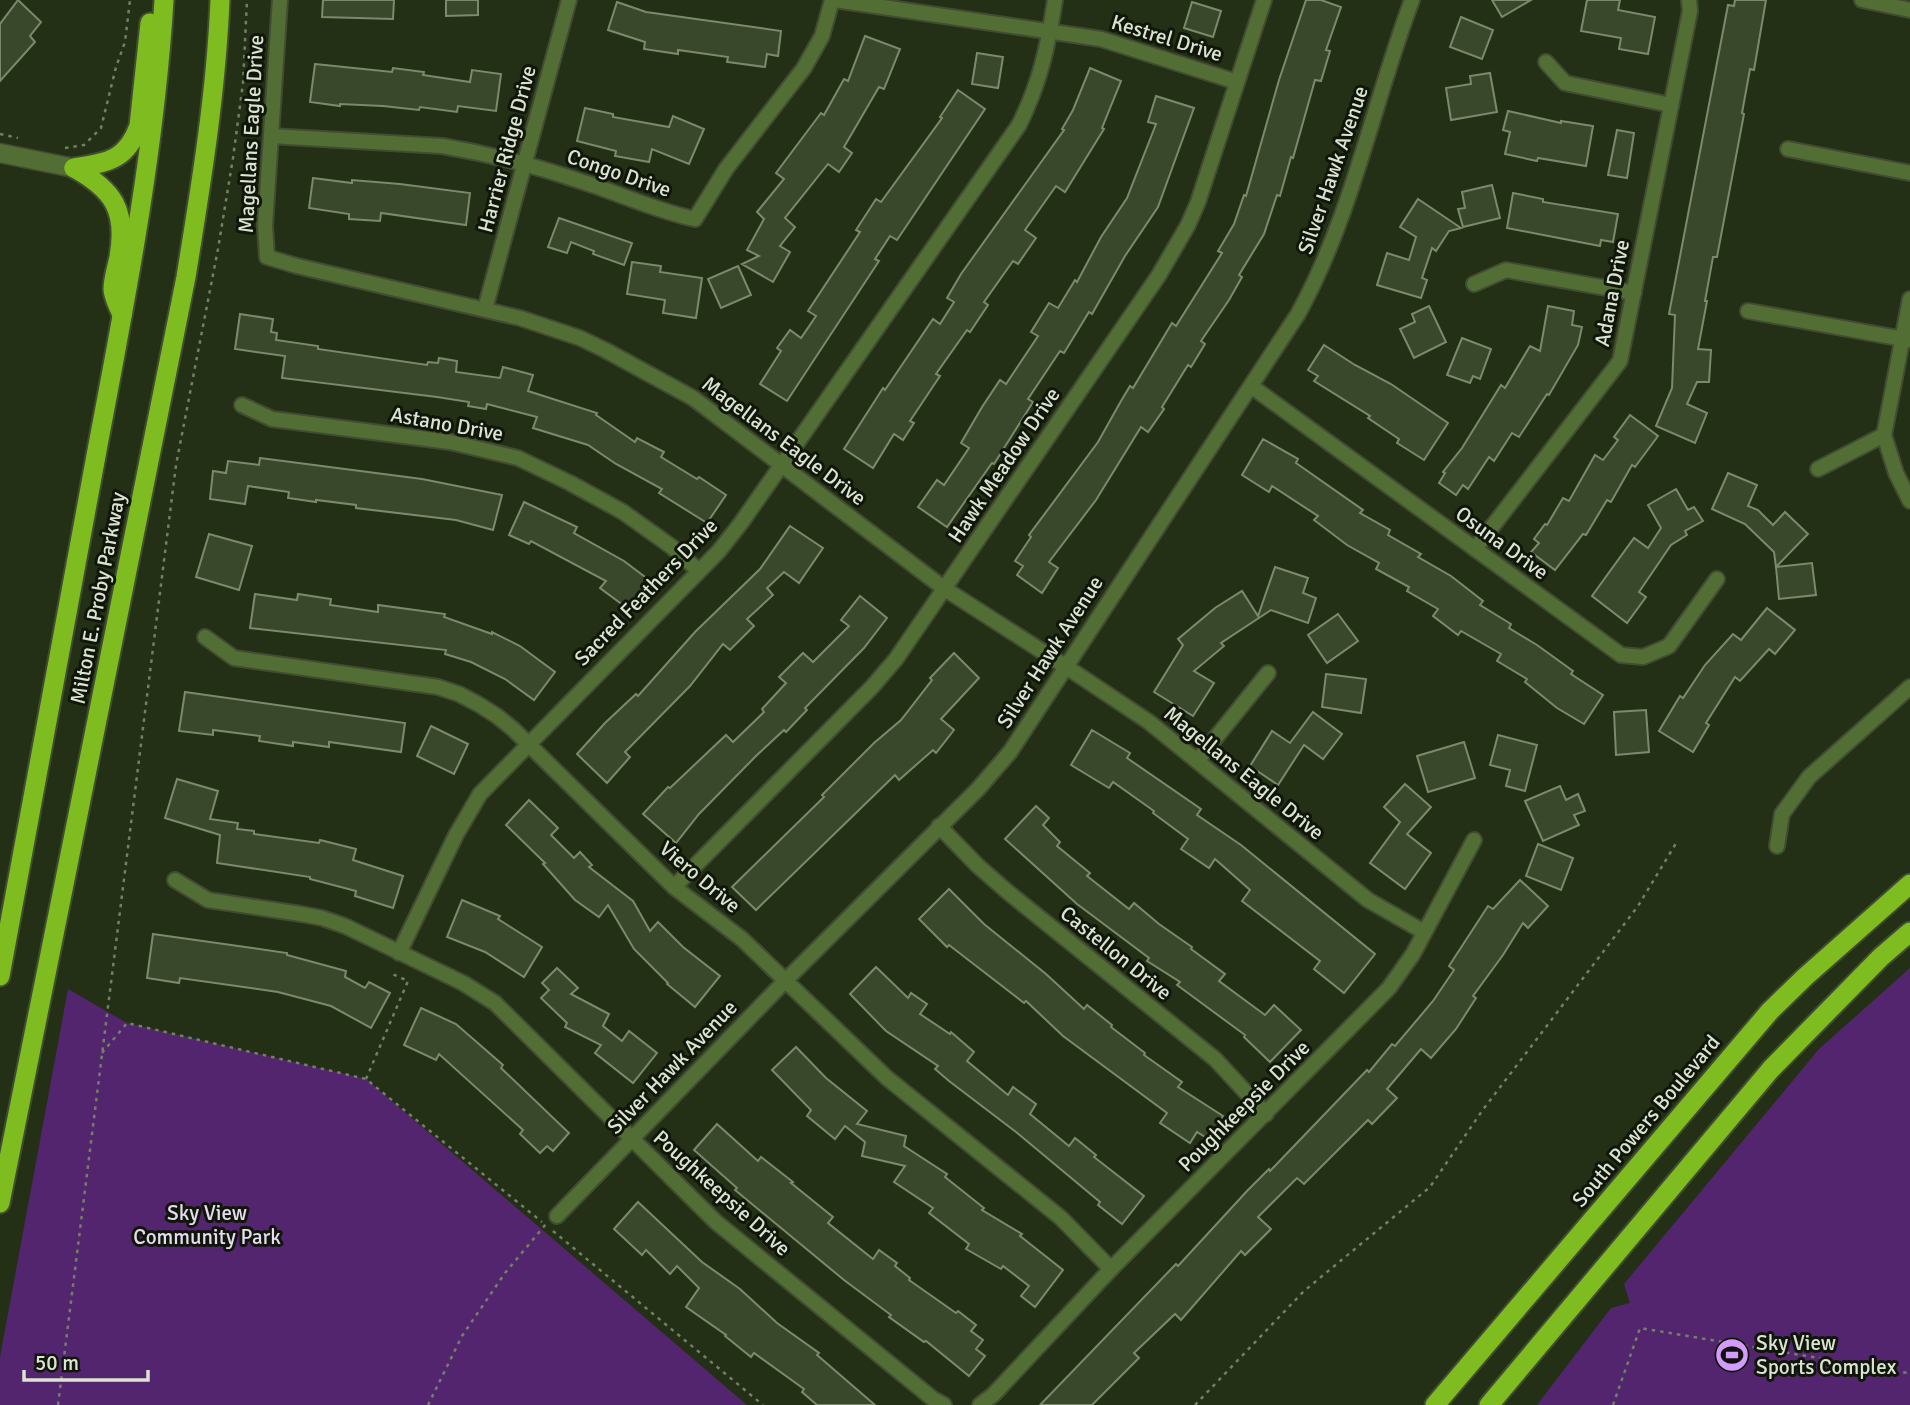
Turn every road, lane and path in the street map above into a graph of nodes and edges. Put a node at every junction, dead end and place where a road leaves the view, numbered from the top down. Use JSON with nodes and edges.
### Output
{"nodes":[{"id":1,"x":130,"y":0,"type":"edge"},
{"id":2,"x":152,"y":0,"type":"edge"},
{"id":3,"x":164,"y":0,"type":"edge"},
{"id":4,"x":220,"y":0,"type":"edge"},
{"id":5,"x":247,"y":0,"type":"edge"},
{"id":6,"x":280,"y":0,"type":"edge"},
{"id":7,"x":569,"y":0,"type":"edge"},
{"id":8,"x":833,"y":0,"type":"edge"},
{"id":9,"x":1055,"y":0,"type":"edge"},
{"id":10,"x":1264,"y":0,"type":"edge"},
{"id":11,"x":1412,"y":0,"type":"edge"},
{"id":12,"x":1689,"y":0,"type":"edge"},
{"id":13,"x":1862,"y":0,"type":"edge"},
{"id":14,"x":1910,"y":10,"type":"edge"},
{"id":15,"x":1050,"y":31,"type":"junction"},
{"id":16,"x":1546,"y":62,"type":"dead end"},
{"id":17,"x":1237,"y":82,"type":"junction"},
{"id":18,"x":1671,"y":105,"type":"junction"},
{"id":19,"x":271,"y":136,"type":"junction"},
{"id":20,"x":1788,"y":149,"type":"dead end"},
{"id":21,"x":0,"y":153,"type":"edge"},
{"id":22,"x":525,"y":164,"type":"junction"},
{"id":23,"x":66,"y":167,"type":"junction"},
{"id":24,"x":1910,"y":173,"type":"edge"},
{"id":25,"x":1474,"y":284,"type":"dead end"},
{"id":26,"x":1634,"y":293,"type":"junction"},
{"id":27,"x":1910,"y":299,"type":"edge"},
{"id":28,"x":485,"y":309,"type":"junction"},
{"id":29,"x":1748,"y":311,"type":"dead end"},
{"id":30,"x":122,"y":316,"type":"junction"},
{"id":31,"x":1906,"y":340,"type":"edge"},
{"id":32,"x":1251,"y":386,"type":"junction"},
{"id":33,"x":242,"y":405,"type":"dead end"},
{"id":34,"x":1884,"y":435,"type":"junction"},
{"id":35,"x":783,"y":464,"type":"junction"},
{"id":36,"x":1818,"y":469,"type":"dead end"},
{"id":37,"x":1910,"y":501,"type":"edge"},
{"id":38,"x":1475,"y":549,"type":"junction"},
{"id":39,"x":699,"y":571,"type":"junction"},
{"id":40,"x":1717,"y":579,"type":"dead end"},
{"id":41,"x":945,"y":589,"type":"junction"},
{"id":42,"x":205,"y":637,"type":"dead end"},
{"id":43,"x":1065,"y":666,"type":"junction"},
{"id":44,"x":1268,"y":673,"type":"dead end"},
{"id":45,"x":1910,"y":687,"type":"edge"},
{"id":46,"x":528,"y":743,"type":"junction"},
{"id":47,"x":1197,"y":761,"type":"junction"},
{"id":48,"x":939,"y":826,"type":"junction"},
{"id":49,"x":1474,"y":839,"type":"dead end"},
{"id":50,"x":1678,"y":840,"type":"dead end"},
{"id":51,"x":1777,"y":846,"type":"dead end"},
{"id":52,"x":1910,"y":867,"type":"edge"},
{"id":53,"x":175,"y":880,"type":"dead end"},
{"id":54,"x":1910,"y":884,"type":"edge"},
{"id":55,"x":674,"y":887,"type":"junction"},
{"id":56,"x":1424,"y":932,"type":"junction"},
{"id":57,"x":1910,"y":932,"type":"edge"},
{"id":58,"x":1910,"y":938,"type":"edge"},
{"id":59,"x":399,"y":953,"type":"junction"},
{"id":60,"x":1881,"y":957,"type":"junction"},
{"id":61,"x":390,"y":973,"type":"dead end"},
{"id":62,"x":0,"y":976,"type":"edge"},
{"id":63,"x":1805,"y":977,"type":"junction"},
{"id":64,"x":785,"y":981,"type":"junction"},
{"id":65,"x":102,"y":1053,"type":"junction"},
{"id":66,"x":366,"y":1079,"type":"junction"},
{"id":67,"x":1266,"y":1114,"type":"junction"},
{"id":68,"x":631,"y":1139,"type":"junction"},
{"id":69,"x":0,"y":1203,"type":"edge"},
{"id":70,"x":551,"y":1220,"type":"junction"},
{"id":71,"x":1111,"y":1269,"type":"junction"},
{"id":72,"x":1908,"y":1373,"type":"dead end"},
{"id":73,"x":58,"y":1405,"type":"edge"},
{"id":74,"x":428,"y":1405,"type":"edge"},
{"id":75,"x":763,"y":1405,"type":"edge"},
{"id":76,"x":944,"y":1405,"type":"edge"},
{"id":77,"x":980,"y":1405,"type":"edge"},
{"id":78,"x":1195,"y":1405,"type":"edge"},
{"id":79,"x":1435,"y":1405,"type":"edge"},
{"id":80,"x":1489,"y":1405,"type":"edge"},
{"id":81,"x":1614,"y":1405,"type":"edge"}],
"edges":[{"from":1,"to":23,"type":"path"},
{"from":2,"to":23,"type":"highway"},
{"from":3,"to":30,"type":"highway","name":"Milton E. Proby Parkway"},
{"from":4,"to":69,"type":"highway","name":"Milton E. Proby Parkway"},
{"from":5,"to":65,"type":"path"},
{"from":6,"to":19,"type":"street","name":"Magellans Eagle Drive"},
{"from":7,"to":22,"type":"street","name":"Harrier Ridge Drive"},
{"from":8,"to":15,"type":"street","name":"Kestrel Drive"},
{"from":8,"to":22,"type":"street","name":"Congo Drive"},
{"from":9,"to":15,"type":"street","name":"Sacred Feathers Drive"},
{"from":10,"to":17,"type":"street","name":"Hawk Meadow Drive"},
{"from":11,"to":32,"type":"street","name":"Silver Hawk Avenue"},
{"from":12,"to":18,"type":"street","name":"Adana Drive"},
{"from":13,"to":14,"type":"street"},
{"from":15,"to":17,"type":"street","name":"Kestrel Drive"},
{"from":15,"to":35,"type":"street","name":"Sacred Feathers Drive"},
{"from":16,"to":18,"type":"street"},
{"from":17,"to":41,"type":"street","name":"Hawk Meadow Drive"},
{"from":18,"to":26,"type":"street","name":"Adana Drive"},
{"from":19,"to":22,"type":"street","name":"Congo Drive"},
{"from":19,"to":28,"type":"street","name":"Magellans Eagle Drive"},
{"from":20,"to":24,"type":"street"},
{"from":21,"to":23,"type":"street"},
{"from":22,"to":28,"type":"street","name":"Harrier Ridge Drive"},
{"from":23,"to":30,"type":"highway"},
{"from":25,"to":26,"type":"street"},
{"from":26,"to":38,"type":"street","name":"Adana Drive"},
{"from":27,"to":31,"type":"street"},
{"from":28,"to":35,"type":"street","name":"Magellans Eagle Drive"},
{"from":29,"to":31,"type":"street"},
{"from":30,"to":62,"type":"highway","name":"Milton E. Proby Parkway"},
{"from":31,"to":34,"type":"street"},
{"from":32,"to":38,"type":"street","name":"Osuna Drive"},
{"from":32,"to":43,"type":"street","name":"Silver Hawk Avenue"},
{"from":33,"to":39,"type":"street","name":"Astano Drive"},
{"from":34,"to":36,"type":"street"},
{"from":34,"to":37,"type":"street"},
{"from":35,"to":39,"type":"street","name":"Sacred Feathers Drive"},
{"from":35,"to":41,"type":"street","name":"Magellans Eagle Drive"},
{"from":38,"to":40,"type":"street","name":"Osuna Drive"},
{"from":39,"to":46,"type":"street","name":"Sacred Feathers Drive"},
{"from":41,"to":43,"type":"street","name":"Magellans Eagle Drive"},
{"from":41,"to":55,"type":"street","name":"Hawk Meadow Drive"},
{"from":42,"to":46,"type":"street","name":"Viero Drive"},
{"from":43,"to":47,"type":"street","name":"Magellans Eagle Drive"},
{"from":43,"to":48,"type":"street","name":"Silver Hawk Avenue"},
{"from":44,"to":47,"type":"street"},
{"from":45,"to":51,"type":"street"},
{"from":46,"to":55,"type":"street","name":"Viero Drive"},
{"from":46,"to":59,"type":"street","name":"Sacred Feathers Drive"},
{"from":47,"to":56,"type":"street","name":"Magellans Eagle Drive"},
{"from":48,"to":64,"type":"street","name":"Silver Hawk Avenue"},
{"from":48,"to":67,"type":"street","name":"Castellon Drive"},
{"from":49,"to":56,"type":"street","name":"Poughkeepsie Drive"},
{"from":50,"to":78,"type":"path"},
{"from":52,"to":63,"type":"highway"},
{"from":53,"to":59,"type":"street","name":"Poughkeepsie Drive"},
{"from":54,"to":63,"type":"highway","name":"South Powers Boulevard"},
{"from":55,"to":64,"type":"street","name":"Viero Drive"},
{"from":56,"to":67,"type":"street","name":"Poughkeepsie Drive"},
{"from":57,"to":60,"type":"highway"},
{"from":58,"to":60,"type":"highway"},
{"from":59,"to":68,"type":"street","name":"Poughkeepsie Drive"},
{"from":60,"to":80,"type":"highway"},
{"from":61,"to":66,"type":"path"},
{"from":63,"to":79,"type":"highway","name":"South Powers Boulevard"},
{"from":64,"to":68,"type":"street","name":"Silver Hawk Avenue"},
{"from":64,"to":71,"type":"street","name":"Viero Drive"},
{"from":65,"to":66,"type":"path"},
{"from":65,"to":73,"type":"path"},
{"from":66,"to":70,"type":"path"},
{"from":67,"to":71,"type":"street","name":"Poughkeepsie Drive"},
{"from":68,"to":70,"type":"street","name":"Silver Hawk Avenue"},
{"from":68,"to":76,"type":"street","name":"Poughkeepsie Drive"},
{"from":70,"to":74,"type":"path"},
{"from":70,"to":75,"type":"path"},
{"from":71,"to":77,"type":"street","name":"Poughkeepsie Drive"},
{"from":72,"to":81,"type":"path"}]}
